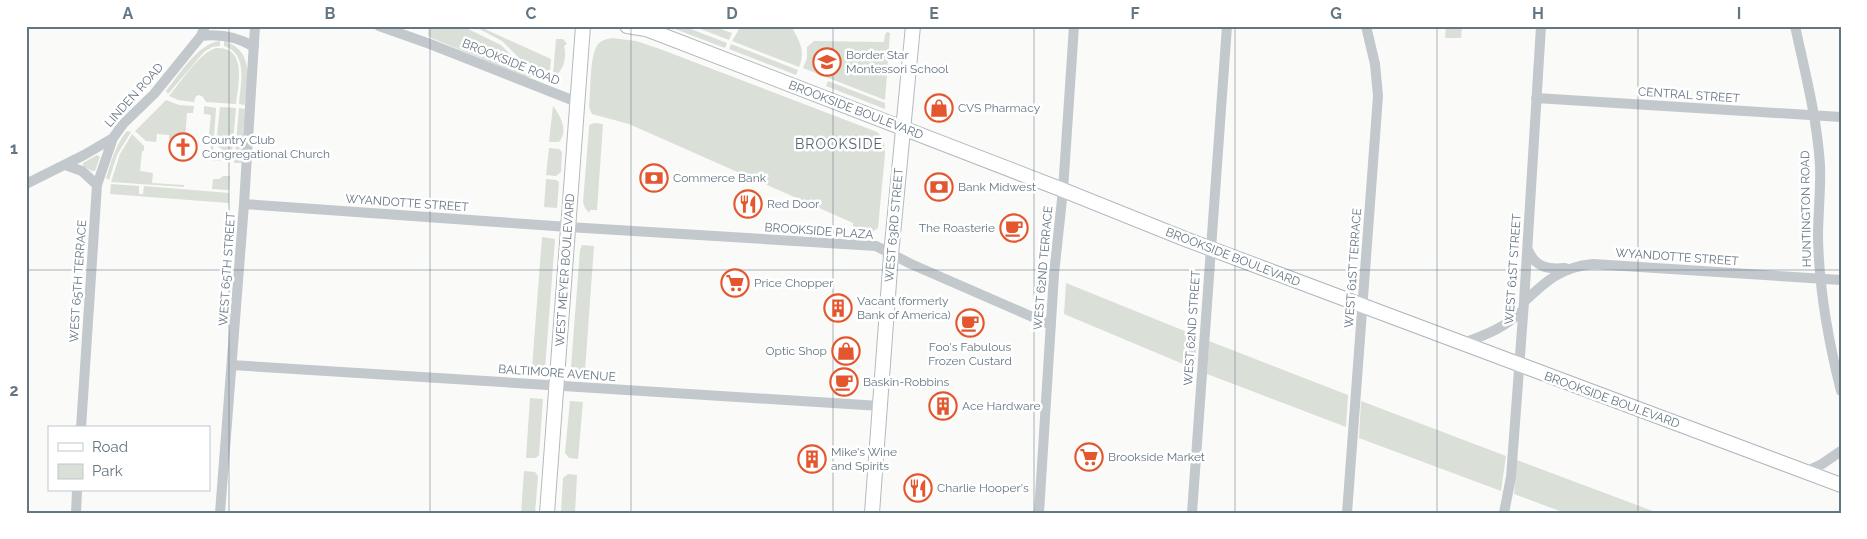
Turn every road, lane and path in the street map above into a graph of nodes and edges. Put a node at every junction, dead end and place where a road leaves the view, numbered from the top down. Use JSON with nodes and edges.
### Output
{"nodes":[{"id":1,"x":255,"y":26,"type":"edge"},
{"id":2,"x":379,"y":26,"type":"edge"},
{"id":3,"x":583,"y":26,"type":"edge"},
{"id":4,"x":627,"y":26,"type":"edge"},
{"id":5,"x":913,"y":26,"type":"edge"},
{"id":6,"x":1074,"y":26,"type":"edge"},
{"id":7,"x":1227,"y":26,"type":"edge"},
{"id":8,"x":1366,"y":26,"type":"edge"},
{"id":9,"x":1541,"y":26,"type":"edge"},
{"id":10,"x":1795,"y":26,"type":"edge"},
{"id":11,"x":643,"y":28,"type":"edge"},
{"id":12,"x":203,"y":31,"type":"edge"},
{"id":13,"x":254,"y":47,"type":"junction"},
{"id":14,"x":1536,"y":98,"type":"junction"},
{"id":15,"x":578,"y":102,"type":"junction"},
{"id":16,"x":1814,"y":115,"type":"junction"},
{"id":17,"x":1841,"y":117,"type":"edge"},
{"id":18,"x":903,"y":129,"type":"junction"},
{"id":19,"x":113,"y":138,"type":"junction"},
{"id":20,"x":65,"y":165,"type":"junction"},
{"id":21,"x":26,"y":184,"type":"edge"},
{"id":22,"x":97,"y":184,"type":"junction"},
{"id":23,"x":1062,"y":190,"type":"junction"},
{"id":24,"x":244,"y":204,"type":"junction"},
{"id":25,"x":568,"y":227,"type":"junction"},
{"id":26,"x":1211,"y":249,"type":"junction"},
{"id":27,"x":1527,"y":249,"type":"junction"},
{"id":28,"x":891,"y":255,"type":"junction"},
{"id":29,"x":1571,"y":267,"type":"junction"},
{"id":30,"x":1821,"y":278,"type":"junction"},
{"id":31,"x":1841,"y":280,"type":"edge"},
{"id":32,"x":1524,"y":306,"type":"junction"},
{"id":33,"x":1363,"y":307,"type":"junction"},
{"id":34,"x":1051,"y":325,"type":"junction"},
{"id":35,"x":1461,"y":344,"type":"junction"},
{"id":36,"x":232,"y":365,"type":"junction"},
{"id":37,"x":1519,"y":366,"type":"junction"},
{"id":38,"x":556,"y":386,"type":"junction"},
{"id":39,"x":1841,"y":391,"type":"edge"},
{"id":40,"x":880,"y":406,"type":"junction"},
{"id":41,"x":81,"y":426,"type":"edge"},
{"id":42,"x":1841,"y":451,"type":"edge"},
{"id":43,"x":1807,"y":471,"type":"junction"},
{"id":44,"x":1841,"y":485,"type":"edge"},
{"id":45,"x":77,"y":492,"type":"edge"},
{"id":46,"x":76,"y":513,"type":"edge"},
{"id":47,"x":220,"y":513,"type":"edge"},
{"id":48,"x":546,"y":513,"type":"edge"},
{"id":49,"x":872,"y":513,"type":"edge"},
{"id":50,"x":1038,"y":513,"type":"edge"},
{"id":51,"x":1192,"y":513,"type":"edge"},
{"id":52,"x":1347,"y":513,"type":"edge"},
{"id":53,"x":1504,"y":513,"type":"edge"}],
"edges":[{"from":1,"to":13,"type":"street","name":"WEST 65TH STREET"},
{"from":2,"to":15,"type":"street","name":"BROOKSIDE ROAD"},
{"from":3,"to":15,"type":"main road","name":"WEST MEYER BOULEVARD"},
{"from":4,"to":11,"type":"main road","name":"BROOKSIDE BOULEVARD"},
{"from":5,"to":18,"type":"main road","name":"WEST 63RD STREET"},
{"from":6,"to":23,"type":"street","name":"WEST 62ND TERRACE"},
{"from":7,"to":26,"type":"street","name":"WEST 62ND STREET"},
{"from":8,"to":33,"type":"street","name":"WEST 61ST TERRACE"},
{"from":9,"to":14,"type":"street","name":"WEST 61ST STREET"},
{"from":10,"to":16,"type":"street","name":"HUNTINGTON ROAD"},
{"from":11,"to":18,"type":"main road","name":"BROOKSIDE BOULEVARD"},
{"from":12,"to":13,"type":"street","name":"LINDEN ROAD"},
{"from":12,"to":19,"type":"street","name":"LINDEN ROAD"},
{"from":13,"to":24,"type":"street","name":"WEST 65TH STREET"},
{"from":14,"to":16,"type":"street","name":"CENTRAL STREET"},
{"from":14,"to":27,"type":"street","name":"WEST 61ST STREET"},
{"from":15,"to":25,"type":"main road","name":"WEST MEYER BOULEVARD"},
{"from":16,"to":17,"type":"street","name":"CENTRAL STREET"},
{"from":16,"to":30,"type":"street","name":"HUNTINGTON ROAD"},
{"from":18,"to":23,"type":"main road","name":"BROOKSIDE BOULEVARD"},
{"from":18,"to":28,"type":"main road","name":"WEST 63RD STREET"},
{"from":19,"to":20,"type":"street","name":"LINDEN ROAD"},
{"from":19,"to":22,"type":"street","name":"WEST 65TH TERRACE"},
{"from":20,"to":21,"type":"street","name":"LINDEN ROAD"},
{"from":20,"to":22,"type":"street"},
{"from":22,"to":41,"type":"street","name":"WEST 65TH TERRACE"},
{"from":23,"to":26,"type":"main road","name":"BROOKSIDE BOULEVARD"},
{"from":23,"to":34,"type":"street","name":"WEST 62ND TERRACE"},
{"from":24,"to":25,"type":"street","name":"WYANDOTTE STREET"},
{"from":24,"to":36,"type":"street","name":"WEST 65TH STREET"},
{"from":25,"to":28,"type":"street","name":"BROOKSIDE PLAZA"},
{"from":25,"to":38,"type":"main road","name":"WEST MEYER BOULEVARD"},
{"from":26,"to":33,"type":"main road","name":"BROOKSIDE BOULEVARD"},
{"from":26,"to":51,"type":"street","name":"WEST 62ND STREET"},
{"from":27,"to":29,"type":"street"},
{"from":27,"to":32,"type":"street","name":"WEST 61ST STREET"},
{"from":28,"to":34,"type":"street","name":"BROOKSIDE PLAZA"},
{"from":28,"to":40,"type":"main road","name":"WEST 63RD STREET"},
{"from":29,"to":30,"type":"street","name":"WYANDOTTE STREET"},
{"from":29,"to":32,"type":"street","name":"WYANDOTTE STREET"},
{"from":30,"to":31,"type":"street","name":"WYANDOTTE STREET"},
{"from":30,"to":39,"type":"street","name":"HUNTINGTON ROAD"},
{"from":32,"to":35,"type":"street","name":"WYANDOTTE STREET"},
{"from":32,"to":37,"type":"street","name":"WEST 61ST STREET"},
{"from":33,"to":35,"type":"main road","name":"BROOKSIDE BOULEVARD"},
{"from":33,"to":52,"type":"street","name":"WEST 61ST TERRACE"},
{"from":34,"to":50,"type":"street","name":"WEST 62ND TERRACE"},
{"from":35,"to":37,"type":"main road","name":"BROOKSIDE BOULEVARD"},
{"from":36,"to":38,"type":"street","name":"BALTIMORE AVENUE"},
{"from":36,"to":47,"type":"street","name":"WEST 65TH STREET"},
{"from":37,"to":43,"type":"main road","name":"BROOKSIDE BOULEVARD"},
{"from":37,"to":53,"type":"street","name":"WEST 61ST STREET"},
{"from":38,"to":40,"type":"street","name":"BALTIMORE AVENUE"},
{"from":38,"to":48,"type":"main road","name":"WEST MEYER BOULEVARD"},
{"from":40,"to":49,"type":"main road","name":"WEST 63RD STREET"},
{"from":42,"to":43,"type":"street"},
{"from":43,"to":44,"type":"main road","name":"BROOKSIDE BOULEVARD"},
{"from":45,"to":46,"type":"street"}]}
